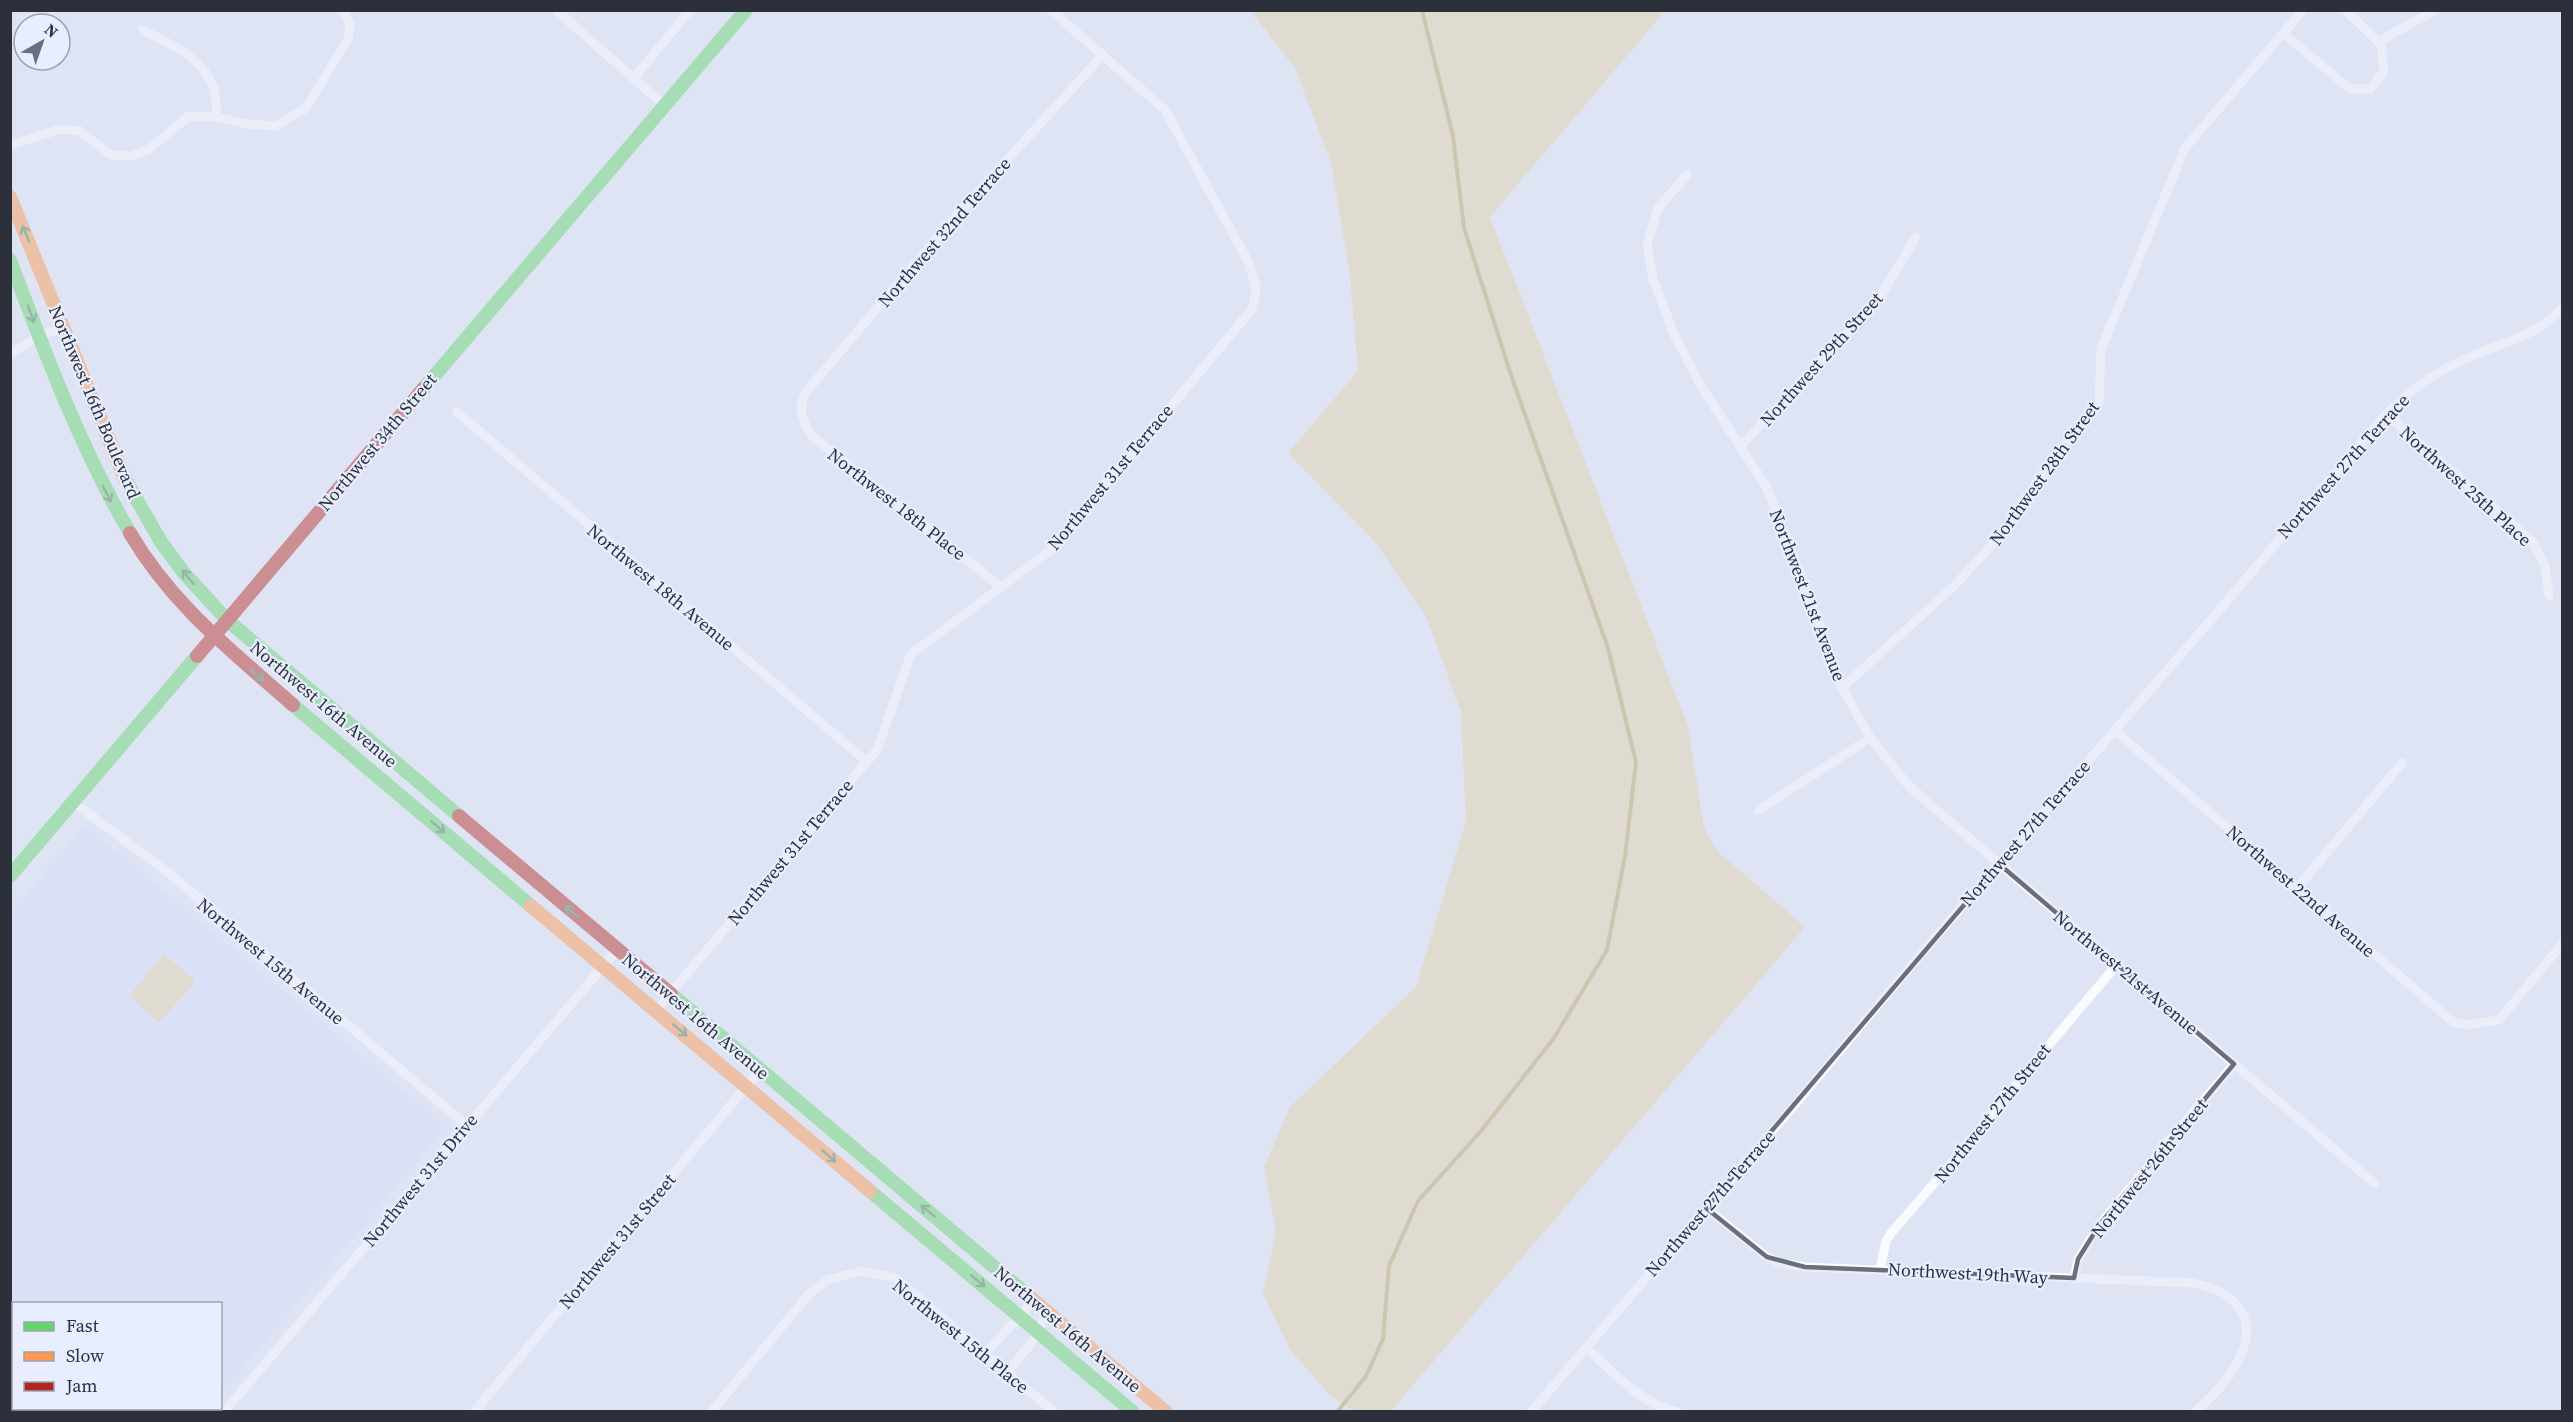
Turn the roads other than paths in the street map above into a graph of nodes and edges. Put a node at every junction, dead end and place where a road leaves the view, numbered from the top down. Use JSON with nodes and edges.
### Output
{"nodes":[{"id":1,"x":342,"y":10,"type":"edge"},
{"id":2,"x":556,"y":10,"type":"edge"},
{"id":3,"x":690,"y":10,"type":"edge"},
{"id":4,"x":746,"y":10,"type":"edge"},
{"id":5,"x":1051,"y":10,"type":"edge"},
{"id":6,"x":2303,"y":10,"type":"edge"},
{"id":7,"x":2345,"y":10,"type":"edge"},
{"id":8,"x":2435,"y":10,"type":"edge"},
{"id":9,"x":143,"y":30,"type":"dead end"},
{"id":10,"x":2283,"y":33,"type":"junction"},
{"id":11,"x":2378,"y":42,"type":"junction"},
{"id":12,"x":1102,"y":56,"type":"junction"},
{"id":13,"x":634,"y":78,"type":"junction"},
{"id":14,"x":664,"y":105,"type":"junction"},
{"id":15,"x":216,"y":117,"type":"junction"},
{"id":16,"x":10,"y":145,"type":"edge"},
{"id":17,"x":1686,"y":175,"type":"dead end"},
{"id":18,"x":10,"y":197,"type":"edge"},
{"id":19,"x":1916,"y":237,"type":"dead end"},
{"id":20,"x":10,"y":260,"type":"edge"},
{"id":21,"x":2562,"y":309,"type":"edge"},
{"id":22,"x":63,"y":328,"type":"junction"},
{"id":23,"x":39,"y":336,"type":"junction"},
{"id":24,"x":10,"y":354,"type":"edge"},
{"id":25,"x":457,"y":412,"type":"dead end"},
{"id":26,"x":2386,"y":414,"type":"junction"},
{"id":27,"x":801,"y":416,"type":"joint"},
{"id":28,"x":1741,"y":446,"type":"junction"},
{"id":29,"x":1001,"y":586,"type":"junction"},
{"id":30,"x":2549,"y":596,"type":"dead end"},
{"id":31,"x":226,"y":621,"type":"junction"},
{"id":32,"x":213,"y":637,"type":"junction"},
{"id":33,"x":1843,"y":687,"type":"junction"},
{"id":34,"x":2114,"y":730,"type":"junction"},
{"id":35,"x":1870,"y":738,"type":"junction"},
{"id":36,"x":867,"y":762,"type":"junction"},
{"id":37,"x":2402,"y":763,"type":"dead end"},
{"id":38,"x":432,"y":795,"type":"junction"},
{"id":39,"x":73,"y":802,"type":"junction"},
{"id":40,"x":1759,"y":810,"type":"dead end"},
{"id":41,"x":419,"y":811,"type":"junction"},
{"id":42,"x":1999,"y":864,"type":"junction"},
{"id":43,"x":10,"y":876,"type":"edge"},
{"id":44,"x":2297,"y":888,"type":"junction"},
{"id":45,"x":2562,"y":944,"type":"edge"},
{"id":46,"x":617,"y":950,"type":"junction"},
{"id":47,"x":2117,"y":965,"type":"junction"},
{"id":48,"x":603,"y":966,"type":"junction"},
{"id":49,"x":670,"y":994,"type":"junction"},
{"id":50,"x":656,"y":1010,"type":"junction"},
{"id":51,"x":2234,"y":1064,"type":"junction"},
{"id":52,"x":760,"y":1070,"type":"junction"},
{"id":53,"x":746,"y":1086,"type":"junction"},
{"id":54,"x":466,"y":1125,"type":"junction"},
{"id":55,"x":2374,"y":1184,"type":"dead end"},
{"id":56,"x":1706,"y":1208,"type":"junction"},
{"id":57,"x":1880,"y":1269,"type":"junction"},
{"id":58,"x":2074,"y":1278,"type":"junction"},
{"id":59,"x":1034,"y":1300,"type":"junction"},
{"id":60,"x":1048,"y":1312,"type":"junction"},
{"id":61,"x":1020,"y":1316,"type":"junction"},
{"id":62,"x":1038,"y":1332,"type":"junction"},
{"id":63,"x":1586,"y":1348,"type":"junction"},
{"id":64,"x":985,"y":1354,"type":"junction"},
{"id":65,"x":1007,"y":1372,"type":"junction"},
{"id":66,"x":224,"y":1412,"type":"edge"},
{"id":67,"x":474,"y":1412,"type":"edge"},
{"id":68,"x":711,"y":1412,"type":"edge"},
{"id":69,"x":1054,"y":1412,"type":"edge"},
{"id":70,"x":1133,"y":1412,"type":"edge"},
{"id":71,"x":1166,"y":1412,"type":"edge"},
{"id":72,"x":1531,"y":1412,"type":"edge"},
{"id":73,"x":1678,"y":1412,"type":"edge"},
{"id":74,"x":2195,"y":1412,"type":"edge"}],
"edges":[{"from":1,"to":15,"type":"street"},
{"from":2,"to":13,"type":"street"},
{"from":3,"to":13,"type":"street"},
{"from":4,"to":14,"type":"main road","name":"Northwest 34th Street"},
{"from":5,"to":12,"type":"street"},
{"from":6,"to":10,"type":"street","name":"Northwest 28th Street"},
{"from":7,"to":11,"type":"street"},
{"from":8,"to":11,"type":"street"},
{"from":9,"to":15,"type":"street"},
{"from":10,"to":11,"type":"street"},
{"from":10,"to":33,"type":"street","name":"Northwest 28th Street"},
{"from":12,"to":27,"type":"street","name":"Northwest 32nd Terrace"},
{"from":12,"to":29,"type":"street","name":"Northwest 31st Terrace"},
{"from":13,"to":14,"type":"street"},
{"from":14,"to":31,"type":"main road","name":"Northwest 34th Street"},
{"from":15,"to":16,"type":"street"},
{"from":17,"to":28,"type":"street","name":"Northwest 21st Avenue"},
{"from":22,"to":18,"type":"main road","name":"Northwest 16th Boulevard","one_way":true},
{"from":19,"to":28,"type":"street","name":"Northwest 29th Street"},
{"from":20,"to":23,"type":"main road","name":"Northwest 16th Boulevard","one_way":true},
{"from":21,"to":26,"type":"street","name":"Northwest 27th Terrace"},
{"from":22,"to":23,"type":"street"},
{"from":31,"to":22,"type":"main road","name":"Northwest 16th Boulevard","one_way":true},
{"from":23,"to":24,"type":"street"},
{"from":23,"to":32,"type":"main road","name":"Northwest 16th Boulevard","one_way":true},
{"from":25,"to":36,"type":"street","name":"Northwest 18th Avenue"},
{"from":26,"to":30,"type":"street","name":"Northwest 25th Place"},
{"from":26,"to":34,"type":"street","name":"Northwest 27th Terrace"},
{"from":27,"to":29,"type":"street","name":"Northwest 18th Place"},
{"from":28,"to":33,"type":"street","name":"Northwest 21st Avenue"},
{"from":29,"to":36,"type":"street","name":"Northwest 31st Terrace"},
{"from":31,"to":32,"type":"main road","name":"Northwest 34th Street"},
{"from":31,"to":38,"type":"main road","name":"Northwest 16th Avenue"},
{"from":32,"to":39,"type":"main road","name":"Northwest 34th Street"},
{"from":32,"to":41,"type":"main road","name":"Northwest 16th Avenue","one_way":true},
{"from":33,"to":35,"type":"street","name":"Northwest 21st Avenue"},
{"from":34,"to":42,"type":"street","name":"Northwest 27th Terrace"},
{"from":34,"to":44,"type":"street","name":"Northwest 22nd Avenue"},
{"from":35,"to":40,"type":"street"},
{"from":35,"to":42,"type":"street","name":"Northwest 21st Avenue"},
{"from":36,"to":49,"type":"street","name":"Northwest 31st Terrace"},
{"from":37,"to":44,"type":"street"},
{"from":38,"to":41,"type":"main road"},
{"from":46,"to":38,"type":"main road","name":"Northwest 16th Avenue","one_way":true},
{"from":39,"to":43,"type":"main road","name":"Northwest 34th Street"},
{"from":39,"to":54,"type":"street","name":"Northwest 15th Avenue"},
{"from":41,"to":48,"type":"main road","name":"Northwest 16th Avenue","one_way":true},
{"from":42,"to":47,"type":"street","name":"Northwest 21st Avenue"},
{"from":42,"to":56,"type":"street","name":"Northwest 27th Terrace"},
{"from":44,"to":45,"type":"street","name":"Northwest 22nd Avenue"},
{"from":46,"to":48,"type":"street","name":"Northwest 31st Drive"},
{"from":46,"to":49,"type":"main road","name":"Northwest 16th Avenue"},
{"from":47,"to":51,"type":"street","name":"Northwest 21st Avenue"},
{"from":47,"to":57,"type":"street","name":"Northwest 27th Street"},
{"from":48,"to":50,"type":"main road","name":"Northwest 16th Avenue"},
{"from":48,"to":54,"type":"street","name":"Northwest 31st Drive"},
{"from":49,"to":50,"type":"street","name":"Northwest 31st Terrace"},
{"from":49,"to":52,"type":"main road","name":"Northwest 16th Avenue"},
{"from":50,"to":53,"type":"main road","name":"Northwest 16th Avenue","one_way":true},
{"from":51,"to":55,"type":"street","name":"Northwest 21st Avenue"},
{"from":51,"to":58,"type":"street","name":"Northwest 26th Street"},
{"from":52,"to":53,"type":"street","name":"Northwest 31st Street"},
{"from":59,"to":52,"type":"main road","name":"Northwest 16th Avenue","one_way":true},
{"from":53,"to":61,"type":"main road","name":"Northwest 16th Avenue","one_way":true},
{"from":53,"to":67,"type":"street","name":"Northwest 31st Street"},
{"from":54,"to":66,"type":"street","name":"Northwest 31st Drive"},
{"from":56,"to":57,"type":"street","name":"Northwest 19th Way"},
{"from":56,"to":63,"type":"street","name":"Northwest 27th Terrace"},
{"from":57,"to":58,"type":"street","name":"Northwest 19th Way"},
{"from":58,"to":74,"type":"street","name":"Northwest 19th Way"},
{"from":59,"to":60,"type":"main road","name":"Northwest 16th Avenue"},
{"from":59,"to":61,"type":"street"},
{"from":60,"to":62,"type":"street"},
{"from":60,"to":71,"type":"main road","name":"Northwest 16th Avenue"},
{"from":61,"to":62,"type":"main road","name":"Northwest 16th Avenue"},
{"from":61,"to":64,"type":"street"},
{"from":62,"to":65,"type":"street"},
{"from":62,"to":70,"type":"main road","name":"Northwest 16th Avenue"},
{"from":63,"to":72,"type":"street","name":"Northwest 27th Terrace"},
{"from":63,"to":73,"type":"street"},
{"from":64,"to":65,"type":"street","name":"Northwest 15th Place"},
{"from":64,"to":68,"type":"street","name":"Northwest 15th Place"},
{"from":65,"to":69,"type":"street","name":"Northwest 15th Place"}]}
